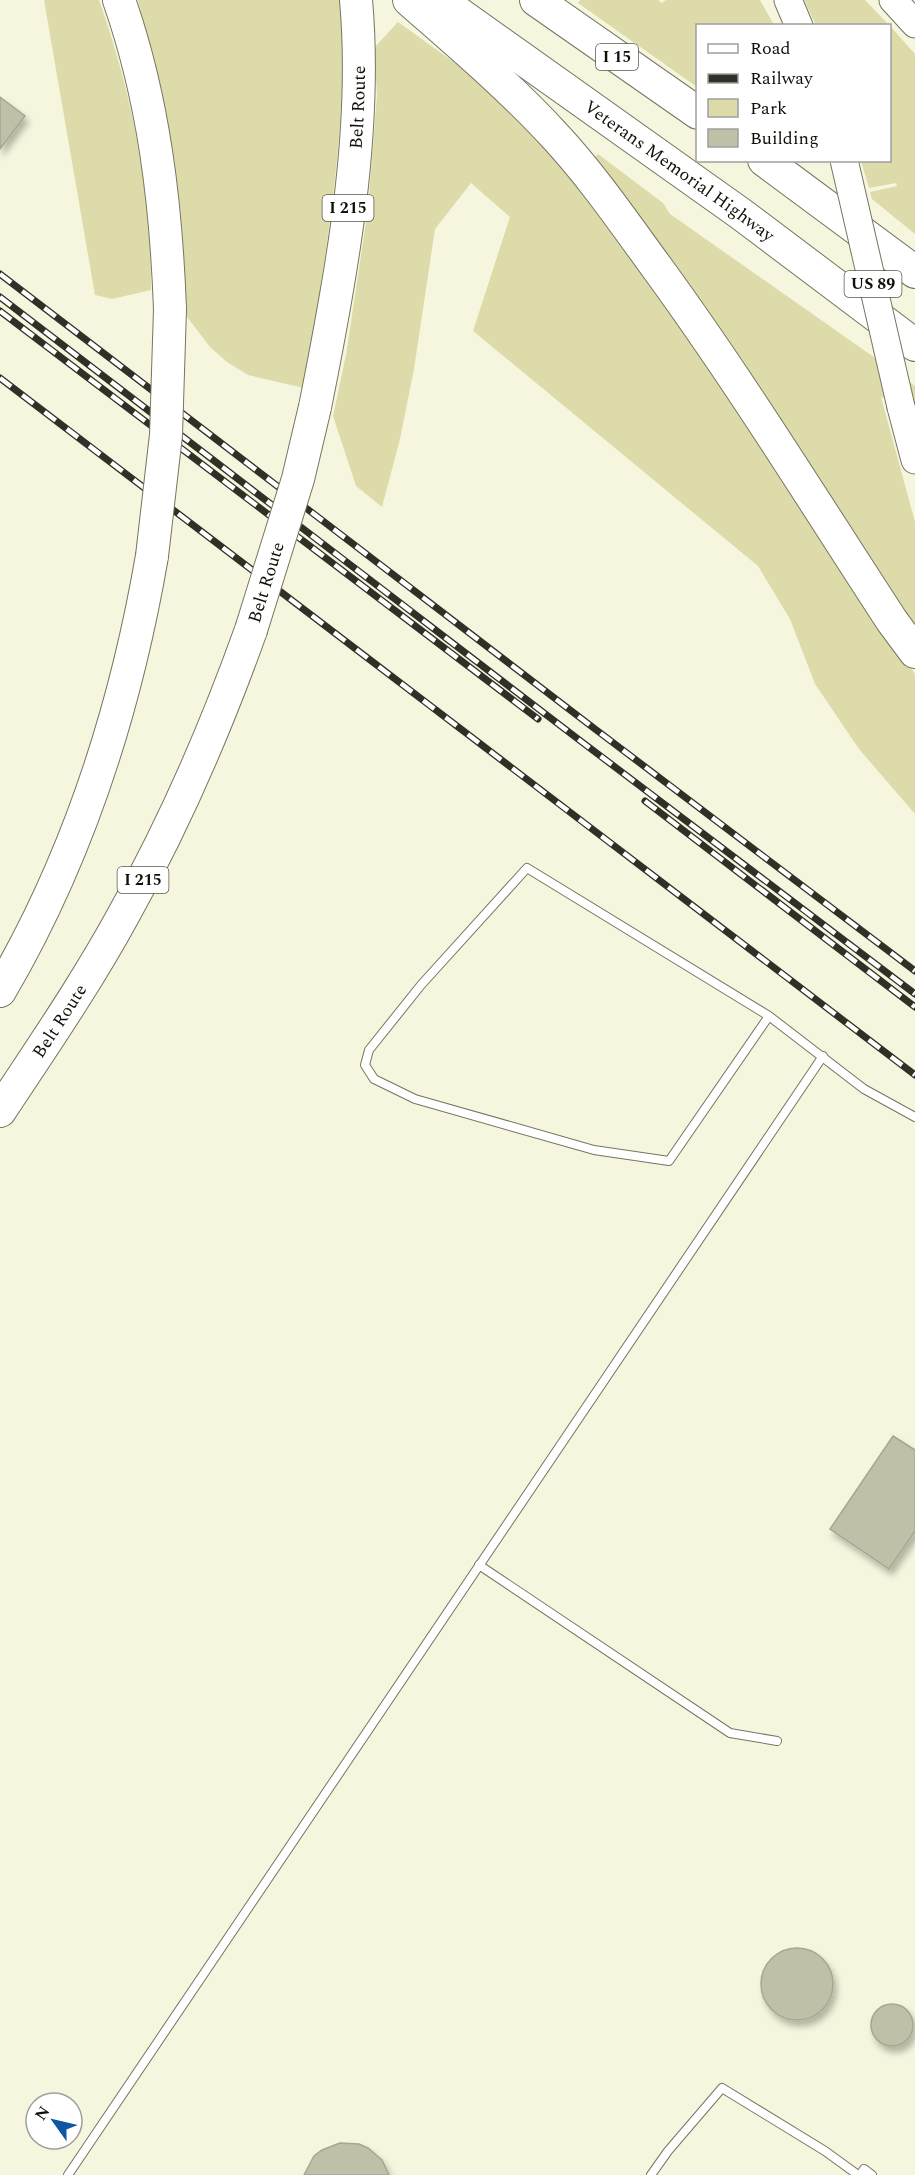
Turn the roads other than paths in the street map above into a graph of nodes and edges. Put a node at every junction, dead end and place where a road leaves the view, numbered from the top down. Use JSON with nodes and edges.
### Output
{"nodes":[{"id":1,"x":118,"y":0,"type":"edge"},
{"id":2,"x":409,"y":0,"type":"edge"},
{"id":3,"x":440,"y":0,"type":"edge"},
{"id":4,"x":536,"y":0,"type":"edge"},
{"id":5,"x":788,"y":0,"type":"edge"},
{"id":6,"x":893,"y":0,"type":"edge"},
{"id":7,"x":356,"y":3,"type":"edge"},
{"id":8,"x":798,"y":24,"type":"edge"},
{"id":9,"x":915,"y":24,"type":"edge"},
{"id":10,"x":696,"y":112,"type":"edge"},
{"id":11,"x":767,"y":162,"type":"edge"},
{"id":12,"x":844,"y":162,"type":"edge"},
{"id":13,"x":915,"y":272,"type":"edge"},
{"id":14,"x":915,"y":345,"type":"edge"},
{"id":15,"x":915,"y":460,"type":"edge"},
{"id":16,"x":915,"y":652,"type":"edge"},
{"id":17,"x":0,"y":991,"type":"edge"},
{"id":18,"x":769,"y":1016,"type":"junction"},
{"id":19,"x":823,"y":1056,"type":"junction"},
{"id":20,"x":0,"y":1111,"type":"edge"},
{"id":21,"x":915,"y":1117,"type":"edge"},
{"id":22,"x":480,"y":1565,"type":"junction"},
{"id":23,"x":777,"y":1741,"type":"dead end"},
{"id":24,"x":68,"y":2175,"type":"edge"},
{"id":25,"x":651,"y":2175,"type":"edge"},
{"id":26,"x":859,"y":2175,"type":"edge"},
{"id":27,"x":872,"y":2175,"type":"edge"}],
"edges":[{"from":1,"to":17,"type":"highway","bridge":true},
{"from":2,"to":16,"type":"highway"},
{"from":3,"to":14,"type":"highway","name":"Veterans Memorial Highway"},
{"from":4,"to":10,"type":"highway","number":"I 15"},
{"from":5,"to":8,"type":"main road"},
{"from":6,"to":9,"type":"main road"},
{"from":7,"to":20,"type":"highway","name":"Belt Route","number":"I 215","bridge":true},
{"from":11,"to":13,"type":"highway"},
{"from":12,"to":15,"type":"main road","number":"US 89","bridge":true},
{"from":18,"to":18,"type":"lane"},
{"from":18,"to":19,"type":"lane"},
{"from":19,"to":21,"type":"lane"},
{"from":19,"to":22,"type":"lane"},
{"from":22,"to":23,"type":"lane"},
{"from":22,"to":24,"type":"lane"},
{"from":25,"to":26,"type":"lane"},
{"from":26,"to":27,"type":"lane"}]}
